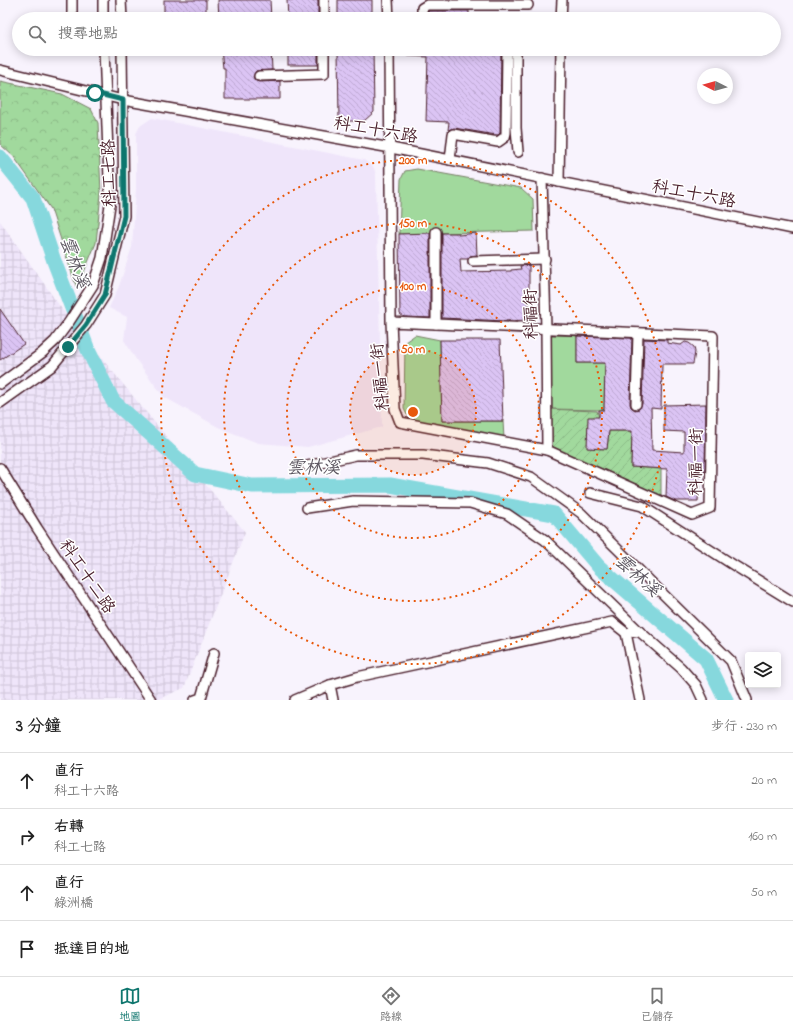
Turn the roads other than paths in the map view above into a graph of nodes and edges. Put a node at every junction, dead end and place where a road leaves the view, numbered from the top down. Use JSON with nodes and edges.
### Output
{"nodes":[{"id":1,"x":72,"y":0,"type":"edge"},
{"id":2,"x":103,"y":0,"type":"edge"},
{"id":3,"x":121,"y":0,"type":"edge"},
{"id":4,"x":324,"y":0,"type":"edge"},
{"id":5,"x":388,"y":0,"type":"edge"},
{"id":6,"x":562,"y":0,"type":"edge"},
{"id":7,"x":528,"y":5,"type":"dead end"},
{"id":8,"x":72,"y":12,"type":"edge"},
{"id":9,"x":103,"y":12,"type":"edge"},
{"id":10,"x":122,"y":12,"type":"edge"},
{"id":11,"x":324,"y":12,"type":"edge"},
{"id":12,"x":389,"y":12,"type":"edge"},
{"id":13,"x":422,"y":12,"type":"edge"},
{"id":14,"x":561,"y":12,"type":"edge"},
{"id":15,"x":104,"y":56,"type":"edge"},
{"id":16,"x":122,"y":56,"type":"edge"},
{"id":17,"x":324,"y":56,"type":"edge"},
{"id":18,"x":389,"y":56,"type":"edge"},
{"id":19,"x":508,"y":56,"type":"edge"},
{"id":20,"x":516,"y":56,"type":"edge"},
{"id":21,"x":561,"y":56,"type":"edge"},
{"id":22,"x":0,"y":70,"type":"edge"},
{"id":23,"x":259,"y":76,"type":"dead end"},
{"id":24,"x":105,"y":96,"type":"junction"},
{"id":25,"x":123,"y":100,"type":"junction"},
{"id":26,"x":390,"y":148,"type":"junction"},
{"id":27,"x":518,"y":152,"type":"dead end"},
{"id":28,"x":450,"y":160,"type":"junction"},
{"id":29,"x":542,"y":178,"type":"junction"},
{"id":30,"x":559,"y":182,"type":"junction"},
{"id":31,"x":793,"y":229,"type":"edge"},
{"id":32,"x":436,"y":232,"type":"dead end"},
{"id":33,"x":544,"y":260,"type":"junction"},
{"id":34,"x":473,"y":261,"type":"dead end"},
{"id":35,"x":391,"y":322,"type":"junction"},
{"id":36,"x":436,"y":324,"type":"junction"},
{"id":37,"x":546,"y":329,"type":"junction"},
{"id":38,"x":638,"y":332,"type":"junction"},
{"id":39,"x":0,"y":384,"type":"edge"},
{"id":40,"x":0,"y":403,"type":"edge"},
{"id":41,"x":636,"y":404,"type":"dead end"},
{"id":42,"x":547,"y":450,"type":"junction"},
{"id":43,"x":307,"y":466,"type":"dead end"},
{"id":44,"x":0,"y":468,"type":"edge"},
{"id":45,"x":590,"y":493,"type":"dead end"},
{"id":46,"x":307,"y":508,"type":"dead end"},
{"id":47,"x":793,"y":602,"type":"edge"},
{"id":48,"x":639,"y":631,"type":"junction"},
{"id":49,"x":626,"y":633,"type":"junction"},
{"id":50,"x":214,"y":653,"type":"dead end"},
{"id":51,"x":330,"y":685,"type":"junction"},
{"id":52,"x":151,"y":700,"type":"edge"},
{"id":53,"x":195,"y":700,"type":"edge"},
{"id":54,"x":295,"y":700,"type":"edge"},
{"id":55,"x":333,"y":700,"type":"edge"},
{"id":56,"x":640,"y":700,"type":"edge"},
{"id":57,"x":703,"y":700,"type":"edge"},
{"id":58,"x":747,"y":700,"type":"edge"}],
"edges":[{"from":1,"to":8,"type":"street"},
{"from":2,"to":9,"type":"street"},
{"from":3,"to":10,"type":"street"},
{"from":4,"to":11,"type":"street"},
{"from":5,"to":12,"type":"street"},
{"from":6,"to":14,"type":"street"},
{"from":7,"to":13,"type":"street"},
{"from":15,"to":24,"type":"street","name":"科工七路"},
{"from":16,"to":25,"type":"street","name":"科工七路"},
{"from":17,"to":23,"type":"street"},
{"from":18,"to":26,"type":"street","name":"科福一街"},
{"from":19,"to":28,"type":"street"},
{"from":20,"to":27,"type":"street"},
{"from":21,"to":30,"type":"street"},
{"from":22,"to":24,"type":"street","name":"科工十六路"},
{"from":24,"to":25,"type":"street","name":"科工十六路"},
{"from":24,"to":39,"type":"street","name":"科工七路"},
{"from":25,"to":26,"type":"street","name":"科工十六路"},
{"from":25,"to":40,"type":"street","name":"科工七路"},
{"from":26,"to":28,"type":"street","name":"科工十六路"},
{"from":26,"to":35,"type":"street","name":"科福一街"},
{"from":28,"to":29,"type":"street","name":"科工十六路"},
{"from":29,"to":30,"type":"street","name":"科工十六路"},
{"from":29,"to":33,"type":"street","name":"科福街"},
{"from":30,"to":31,"type":"street","name":"科工十六路"},
{"from":32,"to":36,"type":"street"},
{"from":33,"to":34,"type":"street"},
{"from":33,"to":37,"type":"street","name":"科福街"},
{"from":35,"to":36,"type":"street","name":"科福一街"},
{"from":35,"to":42,"type":"street","name":"科福一街"},
{"from":36,"to":37,"type":"street","name":"科福一街"},
{"from":37,"to":38,"type":"street","name":"科福一街"},
{"from":37,"to":42,"type":"street","name":"科福街"},
{"from":38,"to":41,"type":"street"},
{"from":38,"to":42,"type":"street","name":"科福一街"},
{"from":43,"to":58,"type":"street"},
{"from":44,"to":52,"type":"street","name":"科工十二路"},
{"from":45,"to":47,"type":"street"},
{"from":46,"to":48,"type":"street"},
{"from":48,"to":49,"type":"street"},
{"from":48,"to":57,"type":"street"},
{"from":49,"to":51,"type":"street"},
{"from":49,"to":56,"type":"street"},
{"from":50,"to":53,"type":"street"},
{"from":51,"to":54,"type":"street"},
{"from":51,"to":55,"type":"street"}]}
